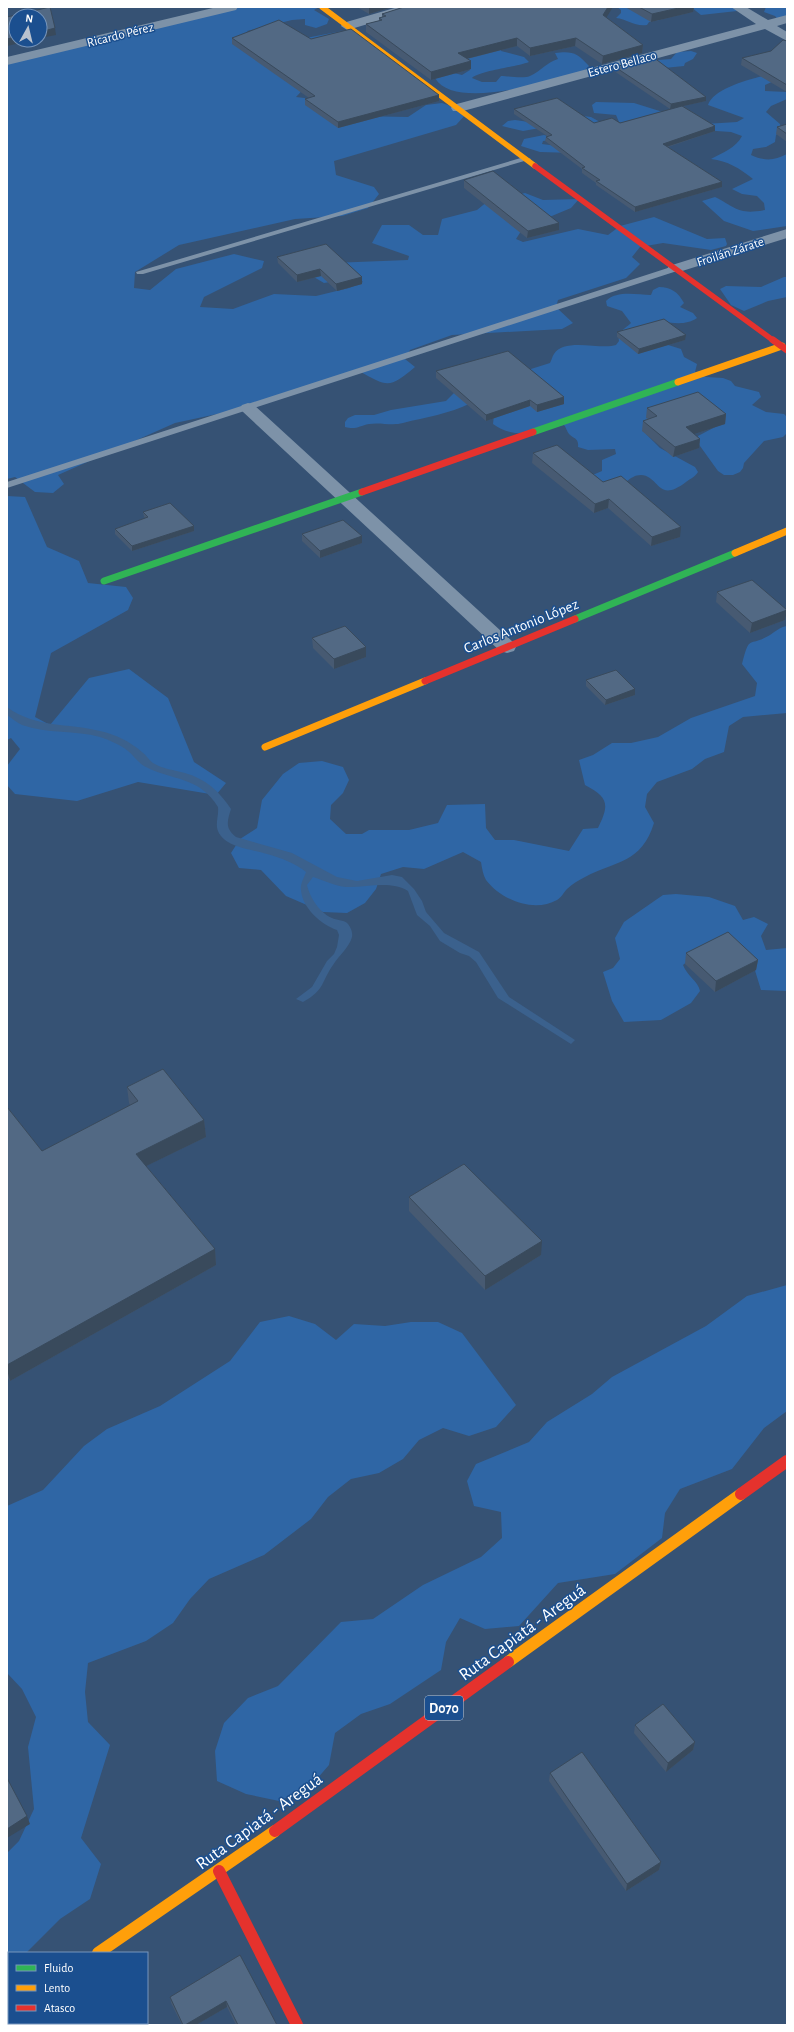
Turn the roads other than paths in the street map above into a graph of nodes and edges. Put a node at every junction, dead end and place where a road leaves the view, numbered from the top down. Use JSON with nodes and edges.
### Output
{"nodes":[{"id":1,"x":232,"y":7,"type":"edge"},
{"id":2,"x":322,"y":7,"type":"edge"},
{"id":3,"x":412,"y":7,"type":"edge"},
{"id":4,"x":736,"y":7,"type":"edge"},
{"id":5,"x":787,"y":19,"type":"edge"},
{"id":6,"x":766,"y":24,"type":"junction"},
{"id":7,"x":347,"y":26,"type":"junction"},
{"id":8,"x":787,"y":37,"type":"edge"},
{"id":9,"x":7,"y":61,"type":"edge"},
{"id":10,"x":458,"y":108,"type":"junction"},
{"id":11,"x":527,"y":159,"type":"junction"},
{"id":12,"x":787,"y":233,"type":"edge"},
{"id":13,"x":674,"y":269,"type":"junction"},
{"id":14,"x":140,"y":272,"type":"dead end"},
{"id":15,"x":784,"y":348,"type":"edge"},
{"id":16,"x":248,"y":408,"type":"junction"},
{"id":17,"x":7,"y":485,"type":"edge"},
{"id":18,"x":345,"y":497,"type":"junction"},
{"id":19,"x":787,"y":531,"type":"edge"},
{"id":20,"x":104,"y":581,"type":"dead end"},
{"id":21,"x":507,"y":647,"type":"junction"},
{"id":22,"x":265,"y":747,"type":"dead end"},
{"id":23,"x":787,"y":1460,"type":"edge"},
{"id":24,"x":218,"y":1871,"type":"junction"},
{"id":25,"x":99,"y":1952,"type":"edge"},
{"id":26,"x":297,"y":2025,"type":"edge"}],
"edges":[{"from":1,"to":9,"type":"street","name":"Ricardo Pérez"},
{"from":2,"to":7,"type":"street"},
{"from":3,"to":7,"type":"street"},
{"from":4,"to":6,"type":"street"},
{"from":5,"to":6,"type":"street","name":"Estero Bellaco"},
{"from":6,"to":8,"type":"street"},
{"from":6,"to":10,"type":"street","name":"Estero Bellaco"},
{"from":7,"to":10,"type":"street"},
{"from":10,"to":11,"type":"street"},
{"from":11,"to":13,"type":"street"},
{"from":11,"to":14,"type":"lane"},
{"from":12,"to":13,"type":"street","name":"Froilán Zárate"},
{"from":13,"to":15,"type":"street"},
{"from":13,"to":16,"type":"lane"},
{"from":15,"to":18,"type":"street"},
{"from":16,"to":17,"type":"lane"},
{"from":16,"to":18,"type":"street"},
{"from":18,"to":20,"type":"street"},
{"from":18,"to":21,"type":"street"},
{"from":19,"to":21,"type":"street","name":"Carlos Antonio López"},
{"from":21,"to":22,"type":"street","name":"Carlos Antonio López"},
{"from":23,"to":24,"type":"street","name":"Ruta Capiatá - Areguá","number":"D070"},
{"from":24,"to":25,"type":"street","name":"Ruta Capiatá - Areguá","number":"D070"},
{"from":24,"to":26,"type":"street"}]}
